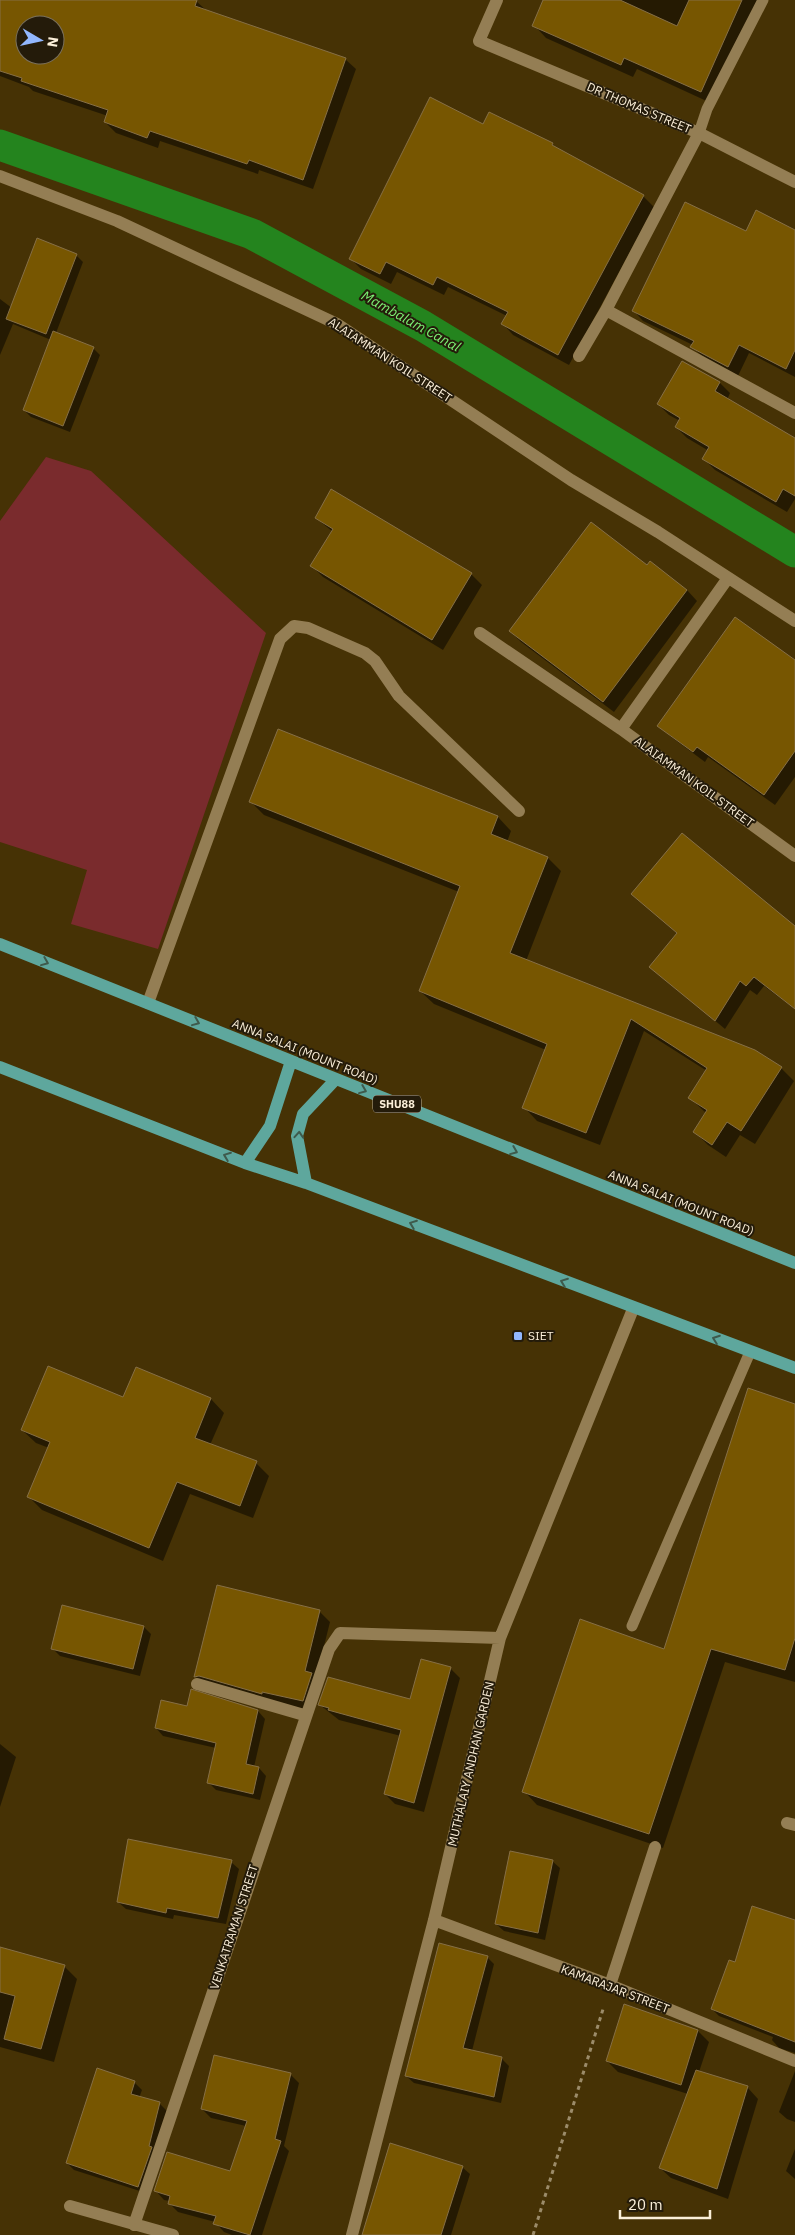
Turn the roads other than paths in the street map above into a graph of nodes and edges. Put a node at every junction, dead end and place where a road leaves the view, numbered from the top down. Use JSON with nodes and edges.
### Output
{"nodes":[{"id":1,"x":497,"y":0,"type":"edge"},
{"id":2,"x":763,"y":0,"type":"edge"},
{"id":3,"x":699,"y":133,"type":"junction"},
{"id":4,"x":0,"y":176,"type":"edge"},
{"id":5,"x":795,"y":182,"type":"edge"},
{"id":6,"x":606,"y":310,"type":"junction"},
{"id":7,"x":579,"y":356,"type":"dead end"},
{"id":8,"x":795,"y":413,"type":"edge"},
{"id":9,"x":728,"y":578,"type":"junction"},
{"id":10,"x":795,"y":621,"type":"edge"},
{"id":11,"x":480,"y":633,"type":"dead end"},
{"id":12,"x":621,"y":729,"type":"junction"},
{"id":13,"x":519,"y":811,"type":"dead end"},
{"id":14,"x":795,"y":856,"type":"edge"},
{"id":15,"x":0,"y":944,"type":"edge"},
{"id":16,"x":148,"y":1003,"type":"junction"},
{"id":17,"x":291,"y":1060,"type":"junction"},
{"id":18,"x":0,"y":1067,"type":"edge"},
{"id":19,"x":336,"y":1080,"type":"junction"},
{"id":20,"x":245,"y":1163,"type":"junction"},
{"id":21,"x":306,"y":1183,"type":"junction"},
{"id":22,"x":795,"y":1263,"type":"edge"},
{"id":23,"x":634,"y":1309,"type":"junction"},
{"id":24,"x":750,"y":1352,"type":"junction"},
{"id":25,"x":795,"y":1368,"type":"edge"},
{"id":26,"x":632,"y":1626,"type":"dead end"},
{"id":27,"x":500,"y":1638,"type":"junction"},
{"id":28,"x":197,"y":1684,"type":"dead end"},
{"id":29,"x":304,"y":1715,"type":"junction"},
{"id":30,"x":654,"y":1847,"type":"dead end"},
{"id":31,"x":434,"y":1920,"type":"junction"},
{"id":32,"x":610,"y":1986,"type":"junction"},
{"id":33,"x":795,"y":2061,"type":"edge"},
{"id":34,"x":70,"y":2206,"type":"dead end"},
{"id":35,"x":134,"y":2224,"type":"junction"},
{"id":36,"x":166,"y":2234,"type":"edge"},
{"id":37,"x":352,"y":2235,"type":"edge"}],
"edges":[{"from":1,"to":3,"type":"street","name":"DR THOMAS STREET"},
{"from":2,"to":3,"type":"lane"},
{"from":3,"to":5,"type":"street","name":"DR THOMAS STREET"},
{"from":3,"to":6,"type":"street"},
{"from":4,"to":9,"type":"street","name":"ALAIAMMAN KOIL STREET"},
{"from":6,"to":7,"type":"street"},
{"from":6,"to":8,"type":"street"},
{"from":9,"to":10,"type":"street","name":"ALAIAMMAN KOIL STREET"},
{"from":9,"to":12,"type":"street","name":"ALAIAMMAN KOIL STREET"},
{"from":11,"to":12,"type":"street"},
{"from":12,"to":14,"type":"street","name":"ALAIAMMAN KOIL STREET"},
{"from":13,"to":16,"type":"street"},
{"from":15,"to":16,"type":"main road","name":"ANNA SALAI (MOUNT ROAD)","number":"SHU88","one_way":true},
{"from":16,"to":17,"type":"main road","name":"ANNA SALAI (MOUNT ROAD)","number":"SHU88","one_way":true},
{"from":17,"to":19,"type":"main road","name":"ANNA SALAI (MOUNT ROAD)","number":"SHU88"},
{"from":17,"to":20,"type":"main road"},
{"from":20,"to":18,"type":"main road","one_way":true},
{"from":21,"to":19,"type":"main road","one_way":true},
{"from":19,"to":22,"type":"main road","name":"ANNA SALAI (MOUNT ROAD)","number":"SHU88","one_way":true},
{"from":20,"to":21,"type":"main road"},
{"from":23,"to":21,"type":"main road","one_way":true},
{"from":24,"to":23,"type":"main road","one_way":true},
{"from":23,"to":27,"type":"street","name":"MUTHALAIY ANDHAN GARDEN"},
{"from":24,"to":25,"type":"main road"},
{"from":24,"to":26,"type":"lane"},
{"from":27,"to":29,"type":"street","name":"VENKATRAMAN STREET"},
{"from":27,"to":31,"type":"street","name":"MUTHALAIY ANDHAN GARDEN"},
{"from":28,"to":29,"type":"street"},
{"from":29,"to":35,"type":"street","name":"VENKATRAMAN STREET"},
{"from":30,"to":32,"type":"street"},
{"from":31,"to":32,"type":"street","name":"KAMARAJAR STREET"},
{"from":31,"to":37,"type":"street","name":"MUTHALAIY ANDHAN GARDEN"},
{"from":32,"to":33,"type":"street","name":"KAMARAJAR STREET"},
{"from":34,"to":35,"type":"street"},
{"from":35,"to":36,"type":"street"}]}
